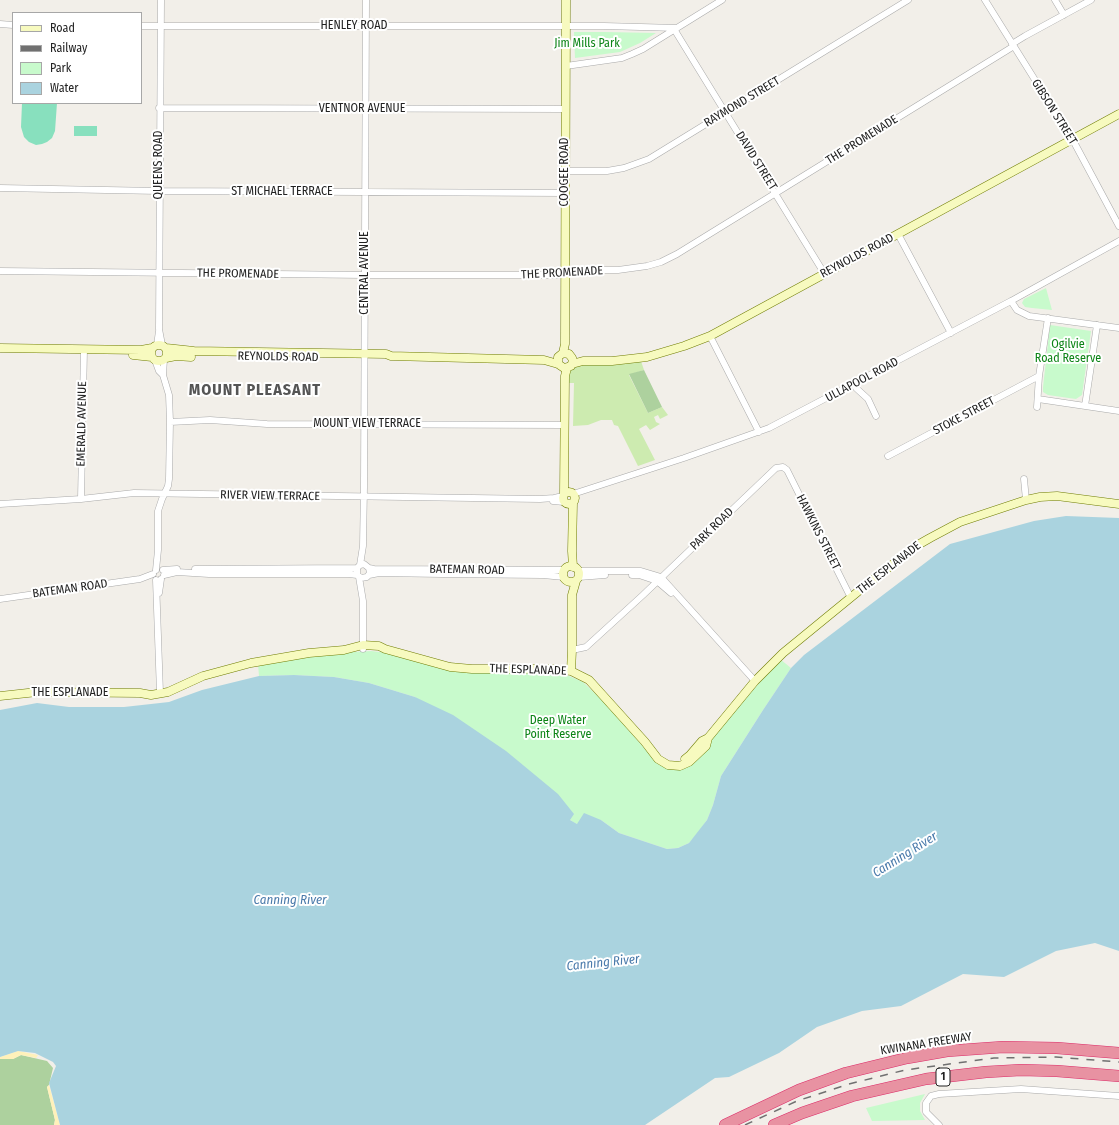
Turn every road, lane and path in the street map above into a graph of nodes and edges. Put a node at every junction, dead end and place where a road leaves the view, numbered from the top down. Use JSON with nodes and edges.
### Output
{"nodes":[{"id":1,"x":161,"y":0,"type":"edge"},
{"id":2,"x":366,"y":0,"type":"edge"},
{"id":3,"x":566,"y":0,"type":"edge"},
{"id":4,"x":722,"y":0,"type":"edge"},
{"id":5,"x":908,"y":0,"type":"edge"},
{"id":6,"x":985,"y":0,"type":"edge"},
{"id":7,"x":1055,"y":0,"type":"edge"},
{"id":8,"x":1091,"y":0,"type":"edge"},
{"id":9,"x":1064,"y":15,"type":"junction"},
{"id":10,"x":0,"y":24,"type":"edge"},
{"id":11,"x":12,"y":24,"type":"edge"},
{"id":12,"x":142,"y":26,"type":"edge"},
{"id":13,"x":160,"y":26,"type":"junction"},
{"id":14,"x":366,"y":26,"type":"junction"},
{"id":15,"x":566,"y":26,"type":"junction"},
{"id":16,"x":676,"y":28,"type":"junction"},
{"id":17,"x":1013,"y":45,"type":"junction"},
{"id":18,"x":566,"y":66,"type":"junction"},
{"id":19,"x":159,"y":108,"type":"junction"},
{"id":20,"x":366,"y":108,"type":"junction"},
{"id":21,"x":565,"y":109,"type":"junction"},
{"id":22,"x":725,"y":113,"type":"junction"},
{"id":23,"x":1119,"y":114,"type":"edge"},
{"id":24,"x":1072,"y":140,"type":"junction"},
{"id":25,"x":566,"y":171,"type":"junction"},
{"id":26,"x":0,"y":188,"type":"edge"},
{"id":27,"x":159,"y":192,"type":"junction"},
{"id":28,"x":365,"y":192,"type":"junction"},
{"id":29,"x":776,"y":193,"type":"junction"},
{"id":30,"x":565,"y":194,"type":"junction"},
{"id":31,"x":1119,"y":226,"type":"edge"},
{"id":32,"x":898,"y":234,"type":"junction"},
{"id":33,"x":1119,"y":241,"type":"edge"},
{"id":34,"x":0,"y":271,"type":"edge"},
{"id":35,"x":565,"y":272,"type":"junction"},
{"id":36,"x":159,"y":273,"type":"junction"},
{"id":37,"x":824,"y":273,"type":"junction"},
{"id":38,"x":365,"y":275,"type":"junction"},
{"id":39,"x":1010,"y":302,"type":"junction"},
{"id":40,"x":1048,"y":318,"type":"junction"},
{"id":41,"x":1097,"y":325,"type":"junction"},
{"id":42,"x":1119,"y":328,"type":"edge"},
{"id":43,"x":951,"y":333,"type":"junction"},
{"id":44,"x":710,"y":336,"type":"junction"},
{"id":45,"x":159,"y":346,"type":"junction"},
{"id":46,"x":0,"y":348,"type":"edge"},
{"id":47,"x":67,"y":351,"type":"junction"},
{"id":48,"x":84,"y":352,"type":"junction"},
{"id":49,"x":0,"y":353,"type":"edge"},
{"id":50,"x":194,"y":354,"type":"junction"},
{"id":51,"x":364,"y":356,"type":"junction"},
{"id":52,"x":565,"y":358,"type":"junction"},
{"id":53,"x":159,"y":359,"type":"junction"},
{"id":54,"x":1039,"y":376,"type":"junction"},
{"id":55,"x":854,"y":384,"type":"junction"},
{"id":56,"x":1038,"y":399,"type":"junction"},
{"id":57,"x":1085,"y":406,"type":"junction"},
{"id":58,"x":1037,"y":407,"type":"dead end"},
{"id":59,"x":1119,"y":411,"type":"edge"},
{"id":60,"x":876,"y":416,"type":"dead end"},
{"id":61,"x":170,"y":422,"type":"junction"},
{"id":62,"x":364,"y":424,"type":"junction"},
{"id":63,"x":565,"y":426,"type":"junction"},
{"id":64,"x":760,"y":432,"type":"junction"},
{"id":65,"x":888,"y":456,"type":"dead end"},
{"id":66,"x":783,"y":467,"type":"joint"},
{"id":67,"x":1024,"y":479,"type":"dead end"},
{"id":68,"x":165,"y":494,"type":"junction"},
{"id":69,"x":364,"y":497,"type":"junction"},
{"id":70,"x":568,"y":498,"type":"junction"},
{"id":71,"x":81,"y":499,"type":"junction"},
{"id":72,"x":1026,"y":500,"type":"junction"},
{"id":73,"x":0,"y":504,"type":"edge"},
{"id":74,"x":1119,"y":504,"type":"edge"},
{"id":75,"x":363,"y":572,"type":"junction"},
{"id":76,"x":159,"y":574,"type":"junction"},
{"id":77,"x":571,"y":574,"type":"junction"},
{"id":78,"x":648,"y":578,"type":"junction"},
{"id":79,"x":659,"y":579,"type":"junction"},
{"id":80,"x":643,"y":595,"type":"junction"},
{"id":81,"x":851,"y":598,"type":"junction"},
{"id":82,"x":0,"y":599,"type":"edge"},
{"id":83,"x":363,"y":647,"type":"junction"},
{"id":84,"x":572,"y":650,"type":"junction"},
{"id":85,"x":571,"y":671,"type":"junction"},
{"id":86,"x":755,"y":681,"type":"junction"},
{"id":87,"x":160,"y":691,"type":"junction"},
{"id":88,"x":0,"y":696,"type":"edge"},
{"id":89,"x":1119,"y":1053,"type":"edge"},
{"id":90,"x":1119,"y":1076,"type":"edge"},
{"id":91,"x":1119,"y":1096,"type":"edge"},
{"id":92,"x":725,"y":1125,"type":"edge"},
{"id":93,"x":774,"y":1125,"type":"edge"},
{"id":94,"x":939,"y":1125,"type":"edge"}],
"edges":[{"from":1,"to":13,"type":"street","name":"QUEENS ROAD"},
{"from":2,"to":14,"type":"street","name":"CENTRAL AVENUE"},
{"from":3,"to":15,"type":"street","name":"COOGEE ROAD"},
{"from":4,"to":16,"type":"street"},
{"from":5,"to":22,"type":"street","name":"RAYMOND STREET"},
{"from":6,"to":17,"type":"street","name":"GIBSON STREET"},
{"from":7,"to":9,"type":"street"},
{"from":8,"to":9,"type":"street","name":"THE PROMENADE"},
{"from":9,"to":17,"type":"street","name":"THE PROMENADE"},
{"from":10,"to":11,"type":"street"},
{"from":12,"to":13,"type":"street","name":"HENLEY ROAD"},
{"from":13,"to":14,"type":"street","name":"HENLEY ROAD"},
{"from":13,"to":19,"type":"street","name":"QUEENS ROAD"},
{"from":14,"to":15,"type":"street","name":"HENLEY ROAD"},
{"from":14,"to":20,"type":"street","name":"CENTRAL AVENUE"},
{"from":15,"to":16,"type":"street","name":"HENLEY ROAD"},
{"from":15,"to":18,"type":"street","name":"COOGEE ROAD"},
{"from":16,"to":18,"type":"street"},
{"from":16,"to":22,"type":"street","name":"DAVID STREET"},
{"from":17,"to":24,"type":"street","name":"GIBSON STREET"},
{"from":17,"to":29,"type":"street","name":"THE PROMENADE"},
{"from":18,"to":21,"type":"street","name":"COOGEE ROAD"},
{"from":19,"to":20,"type":"street","name":"VENTNOR AVENUE"},
{"from":19,"to":27,"type":"street","name":"QUEENS ROAD"},
{"from":20,"to":21,"type":"street","name":"VENTNOR AVENUE"},
{"from":20,"to":28,"type":"street","name":"CENTRAL AVENUE"},
{"from":21,"to":25,"type":"street","name":"COOGEE ROAD"},
{"from":22,"to":25,"type":"street","name":"RAYMOND STREET"},
{"from":22,"to":29,"type":"street","name":"DAVID STREET"},
{"from":23,"to":24,"type":"street","name":"REYNOLDS ROAD"},
{"from":24,"to":31,"type":"street","name":"GIBSON STREET"},
{"from":24,"to":32,"type":"street","name":"REYNOLDS ROAD"},
{"from":25,"to":30,"type":"street","name":"COOGEE ROAD"},
{"from":26,"to":27,"type":"street","name":"ST MICHAEL TERRACE"},
{"from":27,"to":28,"type":"street","name":"ST MICHAEL TERRACE"},
{"from":27,"to":36,"type":"street","name":"QUEENS ROAD"},
{"from":28,"to":30,"type":"street","name":"ST MICHAEL TERRACE"},
{"from":28,"to":38,"type":"street","name":"CENTRAL AVENUE"},
{"from":29,"to":35,"type":"street","name":"THE PROMENADE"},
{"from":29,"to":37,"type":"street","name":"DAVID STREET"},
{"from":30,"to":35,"type":"street","name":"COOGEE ROAD"},
{"from":32,"to":37,"type":"street","name":"REYNOLDS ROAD"},
{"from":32,"to":43,"type":"street"},
{"from":33,"to":39,"type":"street","name":"ULLAPOOL ROAD"},
{"from":34,"to":36,"type":"street","name":"THE PROMENADE"},
{"from":35,"to":38,"type":"street","name":"THE PROMENADE"},
{"from":35,"to":52,"type":"street","name":"COOGEE ROAD"},
{"from":36,"to":38,"type":"street","name":"THE PROMENADE"},
{"from":36,"to":45,"type":"street","name":"QUEENS ROAD"},
{"from":37,"to":44,"type":"street","name":"REYNOLDS ROAD"},
{"from":38,"to":51,"type":"street","name":"CENTRAL AVENUE"},
{"from":39,"to":40,"type":"street"},
{"from":39,"to":43,"type":"street","name":"ULLAPOOL ROAD"},
{"from":40,"to":41,"type":"street"},
{"from":40,"to":54,"type":"street"},
{"from":41,"to":42,"type":"street"},
{"from":41,"to":57,"type":"street"},
{"from":43,"to":55,"type":"street","name":"ULLAPOOL ROAD"},
{"from":44,"to":52,"type":"street","name":"REYNOLDS ROAD"},
{"from":44,"to":64,"type":"street"},
{"from":45,"to":48,"type":"street","name":"REYNOLDS ROAD"},
{"from":45,"to":50,"type":"street","name":"REYNOLDS ROAD"},
{"from":45,"to":53,"type":"street"},
{"from":45,"to":53,"type":"street"},
{"from":46,"to":47,"type":"street","name":"REYNOLDS ROAD"},
{"from":47,"to":48,"type":"street","name":"REYNOLDS ROAD"},
{"from":47,"to":49,"type":"street","name":"REYNOLDS ROAD"},
{"from":48,"to":53,"type":"street","name":"REYNOLDS ROAD"},
{"from":48,"to":71,"type":"street","name":"EMERALD AVENUE"},
{"from":50,"to":51,"type":"street","name":"REYNOLDS ROAD"},
{"from":50,"to":53,"type":"street","name":"REYNOLDS ROAD"},
{"from":51,"to":52,"type":"street","name":"REYNOLDS ROAD"},
{"from":51,"to":62,"type":"street","name":"CENTRAL AVENUE"},
{"from":52,"to":63,"type":"street","name":"COOGEE ROAD"},
{"from":53,"to":61,"type":"street"},
{"from":54,"to":56,"type":"street"},
{"from":54,"to":65,"type":"street","name":"STOKE STREET"},
{"from":55,"to":60,"type":"street"},
{"from":55,"to":64,"type":"street","name":"ULLAPOOL ROAD"},
{"from":56,"to":57,"type":"street"},
{"from":56,"to":58,"type":"street"},
{"from":57,"to":59,"type":"street"},
{"from":61,"to":62,"type":"street","name":"MOUNT VIEW TERRACE"},
{"from":61,"to":68,"type":"street"},
{"from":62,"to":63,"type":"street","name":"MOUNT VIEW TERRACE"},
{"from":62,"to":69,"type":"street","name":"CENTRAL AVENUE"},
{"from":63,"to":70,"type":"street","name":"COOGEE ROAD"},
{"from":64,"to":70,"type":"street","name":"ULLAPOOL ROAD"},
{"from":66,"to":79,"type":"street","name":"PARK ROAD"},
{"from":66,"to":81,"type":"street","name":"HAWKINS STREET"},
{"from":67,"to":72,"type":"street"},
{"from":68,"to":69,"type":"street","name":"RIVER VIEW TERRACE"},
{"from":68,"to":71,"type":"street","name":"RIVER VIEW TERRACE"},
{"from":68,"to":76,"type":"street"},
{"from":69,"to":70,"type":"street","name":"RIVER VIEW TERRACE"},
{"from":69,"to":75,"type":"street","name":"CENTRAL AVENUE"},
{"from":70,"to":77,"type":"street","name":"COOGEE ROAD"},
{"from":71,"to":73,"type":"street","name":"RIVER VIEW TERRACE"},
{"from":72,"to":74,"type":"street","name":"THE ESPLANADE"},
{"from":72,"to":81,"type":"street","name":"THE ESPLANADE"},
{"from":75,"to":76,"type":"street","name":"BATEMAN ROAD"},
{"from":75,"to":77,"type":"street","name":"BATEMAN ROAD"},
{"from":75,"to":83,"type":"street","name":"CENTRAL AVENUE"},
{"from":76,"to":82,"type":"street","name":"BATEMAN ROAD"},
{"from":76,"to":87,"type":"street"},
{"from":77,"to":78,"type":"street","name":"BATEMAN ROAD"},
{"from":77,"to":79,"type":"street","name":"BATEMAN ROAD"},
{"from":77,"to":84,"type":"street","name":"COOGEE ROAD"},
{"from":78,"to":79,"type":"street","name":"BATEMAN ROAD"},
{"from":78,"to":80,"type":"street"},
{"from":79,"to":80,"type":"street","name":"PARK ROAD"},
{"from":79,"to":86,"type":"street","name":"BATEMAN ROAD"},
{"from":80,"to":84,"type":"street","name":"PARK ROAD"},
{"from":81,"to":86,"type":"street","name":"THE ESPLANADE"},
{"from":83,"to":85,"type":"street","name":"THE ESPLANADE"},
{"from":83,"to":87,"type":"street","name":"THE ESPLANADE"},
{"from":84,"to":85,"type":"street","name":"COOGEE ROAD"},
{"from":85,"to":86,"type":"street","name":"THE ESPLANADE"},
{"from":87,"to":88,"type":"street","name":"THE ESPLANADE"},
{"from":89,"to":92,"type":"highway","name":"KWINANA FREEWAY","number":"1"},
{"from":90,"to":93,"type":"highway","number":"1"},
{"from":91,"to":94,"type":"street"}]}
